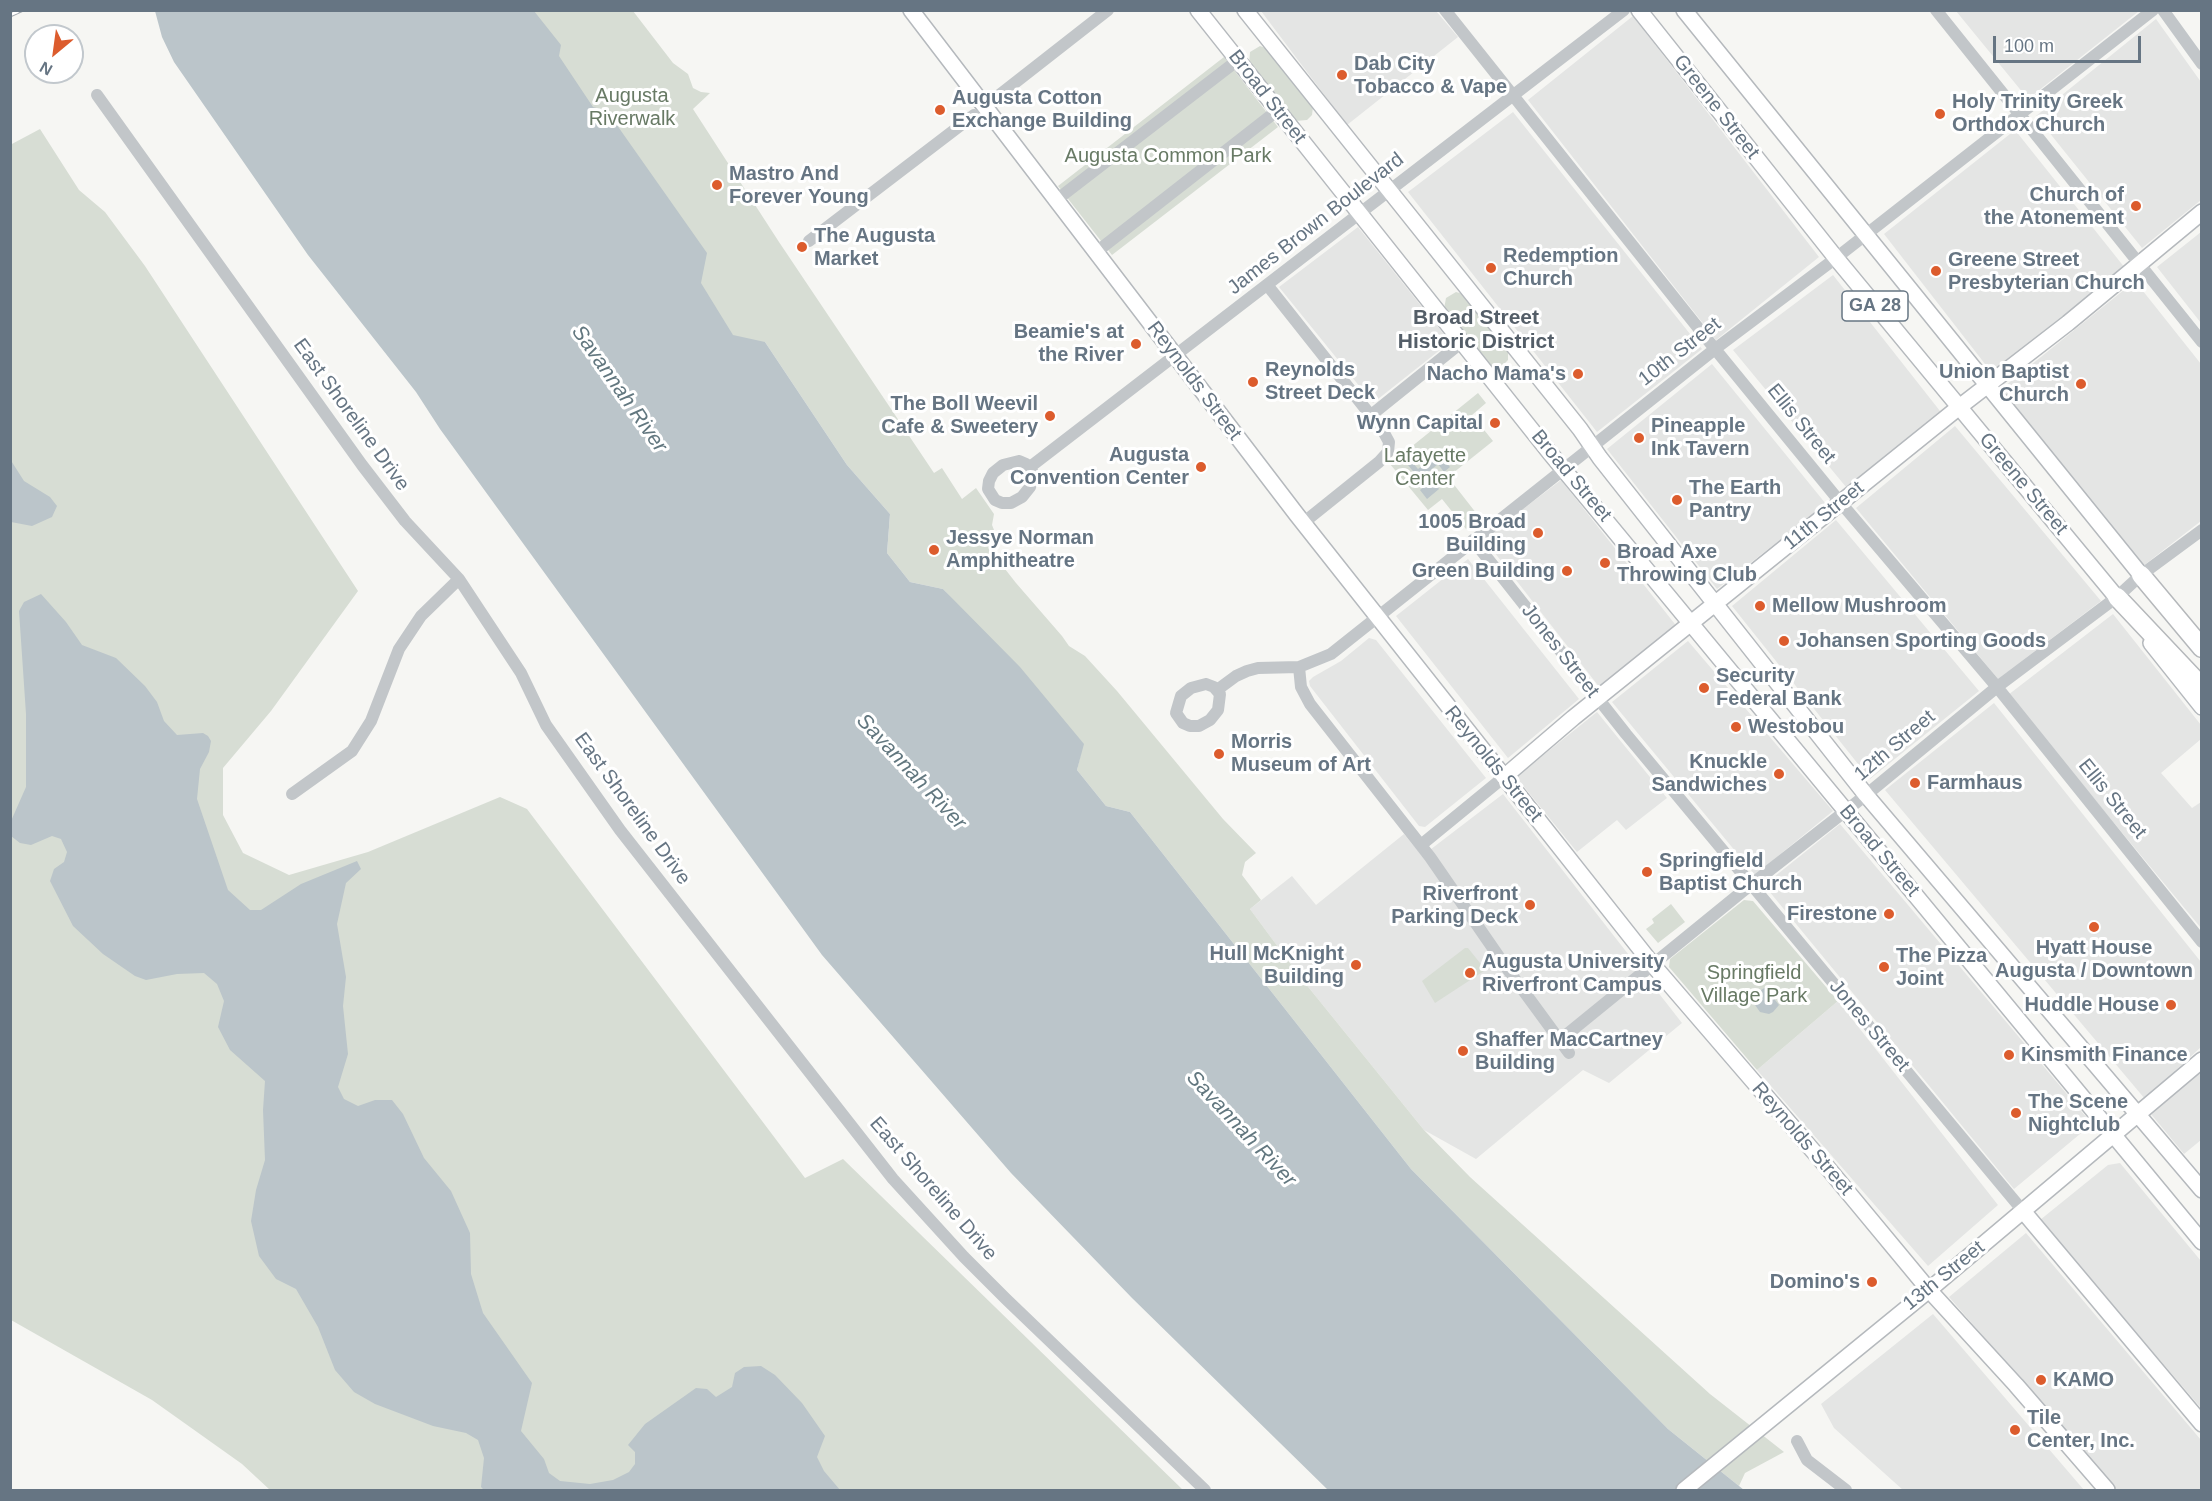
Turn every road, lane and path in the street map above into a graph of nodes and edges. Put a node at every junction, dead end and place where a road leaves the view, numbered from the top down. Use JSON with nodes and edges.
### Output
{"nodes":[{"id":1,"x":911,"y":10,"type":"edge"},
{"id":2,"x":1108,"y":10,"type":"edge"},
{"id":3,"x":1198,"y":10,"type":"edge"},
{"id":4,"x":1245,"y":10,"type":"edge"},
{"id":5,"x":1445,"y":10,"type":"edge"},
{"id":6,"x":1624,"y":10,"type":"edge"},
{"id":7,"x":1639,"y":10,"type":"edge"},
{"id":8,"x":1684,"y":10,"type":"edge"},
{"id":9,"x":1936,"y":10,"type":"edge"},
{"id":10,"x":2153,"y":10,"type":"edge"},
{"id":11,"x":2163,"y":10,"type":"edge"},
{"id":12,"x":1238,"y":60,"type":"junction"},
{"id":13,"x":2202,"y":64,"type":"edge"},
{"id":14,"x":98,"y":95,"type":"dead end"},
{"id":15,"x":1513,"y":96,"type":"junction"},
{"id":16,"x":1278,"y":110,"type":"junction"},
{"id":17,"x":979,"y":111,"type":"junction"},
{"id":18,"x":2019,"y":115,"type":"junction"},
{"id":19,"x":1389,"y":192,"type":"junction"},
{"id":20,"x":1055,"y":201,"type":"junction"},
{"id":21,"x":2202,"y":212,"type":"edge"},
{"id":22,"x":1360,"y":214,"type":"junction"},
{"id":23,"x":1865,"y":235,"type":"junction"},
{"id":24,"x":809,"y":241,"type":"dead end"},
{"id":25,"x":1095,"y":253,"type":"junction"},
{"id":26,"x":1836,"y":258,"type":"junction"},
{"id":27,"x":2140,"y":262,"type":"junction"},
{"id":28,"x":1268,"y":286,"type":"junction"},
{"id":29,"x":1462,"y":342,"type":"junction"},
{"id":30,"x":2202,"y":342,"type":"edge"},
{"id":31,"x":1715,"y":349,"type":"junction"},
{"id":32,"x":1175,"y":356,"type":"junction"},
{"id":33,"x":1986,"y":386,"type":"junction"},
{"id":34,"x":1958,"y":408,"type":"junction"},
{"id":35,"x":1370,"y":416,"type":"junction"},
{"id":36,"x":1593,"y":447,"type":"junction"},
{"id":37,"x":1030,"y":467,"type":"dead end"},
{"id":38,"x":1564,"y":469,"type":"junction"},
{"id":39,"x":1841,"y":503,"type":"junction"},
{"id":40,"x":1303,"y":523,"type":"junction"},
{"id":41,"x":2202,"y":530,"type":"edge"},
{"id":42,"x":1473,"y":540,"type":"junction"},
{"id":43,"x":2141,"y":575,"type":"junction"},
{"id":44,"x":459,"y":579,"type":"junction"},
{"id":45,"x":2117,"y":597,"type":"junction"},
{"id":46,"x":1715,"y":604,"type":"junction"},
{"id":47,"x":1376,"y":617,"type":"junction"},
{"id":48,"x":1691,"y":623,"type":"junction"},
{"id":49,"x":2202,"y":648,"type":"edge"},
{"id":50,"x":1299,"y":667,"type":"junction"},
{"id":51,"x":1997,"y":687,"type":"junction"},
{"id":52,"x":2202,"y":687,"type":"edge"},
{"id":53,"x":1217,"y":690,"type":"dead end"},
{"id":54,"x":1597,"y":699,"type":"junction"},
{"id":55,"x":2202,"y":707,"type":"edge"},
{"id":56,"x":1504,"y":777,"type":"junction"},
{"id":57,"x":292,"y":794,"type":"dead end"},
{"id":58,"x":1866,"y":795,"type":"junction"},
{"id":59,"x":1846,"y":811,"type":"junction"},
{"id":60,"x":1421,"y":845,"type":"junction"},
{"id":61,"x":1751,"y":885,"type":"junction"},
{"id":62,"x":1985,"y":937,"type":"junction"},
{"id":63,"x":2202,"y":942,"type":"edge"},
{"id":64,"x":1965,"y":955,"type":"junction"},
{"id":65,"x":1653,"y":965,"type":"junction"},
{"id":66,"x":1560,"y":1040,"type":"junction"},
{"id":67,"x":1569,"y":1053,"type":"dead end"},
{"id":68,"x":2202,"y":1060,"type":"edge"},
{"id":69,"x":2137,"y":1114,"type":"junction"},
{"id":70,"x":2112,"y":1135,"type":"junction"},
{"id":71,"x":2202,"y":1191,"type":"edge"},
{"id":72,"x":2022,"y":1211,"type":"junction"},
{"id":73,"x":2202,"y":1242,"type":"edge"},
{"id":74,"x":1929,"y":1290,"type":"junction"},
{"id":75,"x":2202,"y":1424,"type":"edge"},
{"id":76,"x":1797,"y":1441,"type":"dead end"},
{"id":77,"x":1205,"y":1491,"type":"edge"},
{"id":78,"x":1684,"y":1491,"type":"edge"},
{"id":79,"x":1846,"y":1491,"type":"edge"},
{"id":80,"x":2107,"y":1491,"type":"edge"}],
"edges":[{"from":1,"to":17,"type":"main road","name":"Reynolds Street"},
{"from":2,"to":17,"type":"street"},
{"from":3,"to":12,"type":"main road","name":"Broad Street"},
{"from":4,"to":19,"type":"main road","name":"Broad Street"},
{"from":5,"to":15,"type":"street","name":"Ellis Street"},
{"from":6,"to":15,"type":"street","name":"James Brown Boulevard"},
{"from":7,"to":26,"type":"main road","name":"Greene Street","number":"GA 28"},
{"from":8,"to":23,"type":"main road","name":"Greene Street","number":"GA 28"},
{"from":9,"to":18,"type":"street"},
{"from":10,"to":18,"type":"street","name":"10th Street"},
{"from":11,"to":13,"type":"street"},
{"from":12,"to":16,"type":"main road","name":"Broad Street"},
{"from":12,"to":20,"type":"street"},
{"from":14,"to":44,"type":"street","name":"East Shoreline Drive"},
{"from":15,"to":19,"type":"street","name":"James Brown Boulevard"},
{"from":15,"to":31,"type":"street","name":"Ellis Street"},
{"from":16,"to":22,"type":"main road","name":"Broad Street"},
{"from":16,"to":25,"type":"street"},
{"from":17,"to":20,"type":"main road","name":"Reynolds Street"},
{"from":17,"to":24,"type":"street"},
{"from":18,"to":23,"type":"street","name":"10th Street"},
{"from":18,"to":27,"type":"street"},
{"from":19,"to":22,"type":"street","name":"James Brown Boulevard"},
{"from":19,"to":36,"type":"main road","name":"Broad Street"},
{"from":20,"to":25,"type":"main road","name":"Reynolds Street"},
{"from":21,"to":27,"type":"main road","name":"11th Street"},
{"from":22,"to":28,"type":"street","name":"James Brown Boulevard"},
{"from":22,"to":29,"type":"main road","name":"Broad Street"},
{"from":23,"to":26,"type":"street","name":"10th Street"},
{"from":23,"to":33,"type":"main road","name":"Greene Street","number":"GA 28"},
{"from":25,"to":32,"type":"main road","name":"Reynolds Street"},
{"from":26,"to":31,"type":"street","name":"10th Street"},
{"from":26,"to":34,"type":"main road","name":"Greene Street","number":"GA 28"},
{"from":27,"to":30,"type":"street"},
{"from":27,"to":33,"type":"main road","name":"11th Street"},
{"from":28,"to":32,"type":"street","name":"James Brown Boulevard"},
{"from":28,"to":35,"type":"street"},
{"from":29,"to":35,"type":"street"},
{"from":29,"to":38,"type":"main road","name":"Broad Street"},
{"from":31,"to":36,"type":"street","name":"10th Street"},
{"from":31,"to":39,"type":"street","name":"Ellis Street"},
{"from":32,"to":37,"type":"street","name":"James Brown Boulevard"},
{"from":32,"to":40,"type":"main road","name":"Reynolds Street"},
{"from":33,"to":34,"type":"main road","name":"11th Street"},
{"from":33,"to":43,"type":"main road","name":"Greene Street","number":"GA 28"},
{"from":34,"to":39,"type":"main road","name":"11th Street"},
{"from":34,"to":45,"type":"main road","name":"Greene Street","number":"GA 28"},
{"from":35,"to":40,"type":"street"},
{"from":36,"to":38,"type":"street","name":"10th Street"},
{"from":36,"to":46,"type":"main road","name":"Broad Street"},
{"from":38,"to":42,"type":"street","name":"10th Street"},
{"from":38,"to":48,"type":"main road","name":"Broad Street"},
{"from":39,"to":46,"type":"main road","name":"11th Street"},
{"from":39,"to":51,"type":"street","name":"Ellis Street"},
{"from":40,"to":47,"type":"main road","name":"Reynolds Street"},
{"from":41,"to":43,"type":"street","name":"12th Street"},
{"from":42,"to":47,"type":"street","name":"10th Street"},
{"from":42,"to":54,"type":"street","name":"Jones Street"},
{"from":43,"to":45,"type":"street","name":"12th Street"},
{"from":43,"to":49,"type":"highway","number":"GA 28"},
{"from":44,"to":57,"type":"street"},
{"from":44,"to":77,"type":"street","name":"East Shoreline Drive"},
{"from":45,"to":51,"type":"street","name":"12th Street"},
{"from":45,"to":52,"type":"highway","number":"GA 28"},
{"from":45,"to":55,"type":"main road","name":"Greene Street"},
{"from":46,"to":48,"type":"main road","name":"11th Street"},
{"from":46,"to":58,"type":"main road","name":"Broad Street"},
{"from":47,"to":50,"type":"street","name":"10th Street"},
{"from":47,"to":56,"type":"main road","name":"Reynolds Street"},
{"from":48,"to":54,"type":"main road","name":"11th Street"},
{"from":48,"to":59,"type":"main road","name":"Broad Street"},
{"from":50,"to":53,"type":"street","name":"10th Street"},
{"from":50,"to":60,"type":"street"},
{"from":51,"to":58,"type":"street","name":"12th Street"},
{"from":51,"to":63,"type":"street","name":"Ellis Street"},
{"from":54,"to":56,"type":"main road","name":"11th Street"},
{"from":54,"to":61,"type":"street","name":"Jones Street"},
{"from":56,"to":60,"type":"street","name":"11th Street"},
{"from":56,"to":65,"type":"main road","name":"Reynolds Street"},
{"from":58,"to":59,"type":"street","name":"12th Street"},
{"from":58,"to":62,"type":"main road","name":"Broad Street"},
{"from":59,"to":61,"type":"street","name":"12th Street"},
{"from":59,"to":64,"type":"main road","name":"Broad Street"},
{"from":60,"to":66,"type":"street"},
{"from":61,"to":65,"type":"street","name":"12th Street"},
{"from":61,"to":72,"type":"street","name":"Jones Street"},
{"from":62,"to":64,"type":"main road"},
{"from":62,"to":69,"type":"main road","name":"Broad Street"},
{"from":64,"to":70,"type":"main road","name":"Broad Street"},
{"from":65,"to":66,"type":"street","name":"12th Street"},
{"from":65,"to":74,"type":"main road","name":"Reynolds Street"},
{"from":66,"to":67,"type":"street"},
{"from":68,"to":69,"type":"main road","name":"13th Street"},
{"from":69,"to":70,"type":"main road","name":"13th Street"},
{"from":69,"to":71,"type":"main road","name":"Broad Street"},
{"from":70,"to":72,"type":"main road","name":"13th Street"},
{"from":70,"to":73,"type":"main road","name":"Broad Street"},
{"from":72,"to":74,"type":"main road","name":"13th Street"},
{"from":72,"to":75,"type":"main road","name":"Jones Street"},
{"from":74,"to":78,"type":"main road","name":"13th Street"},
{"from":74,"to":80,"type":"main road","name":"Reynolds Street"},
{"from":76,"to":79,"type":"street"}]}
